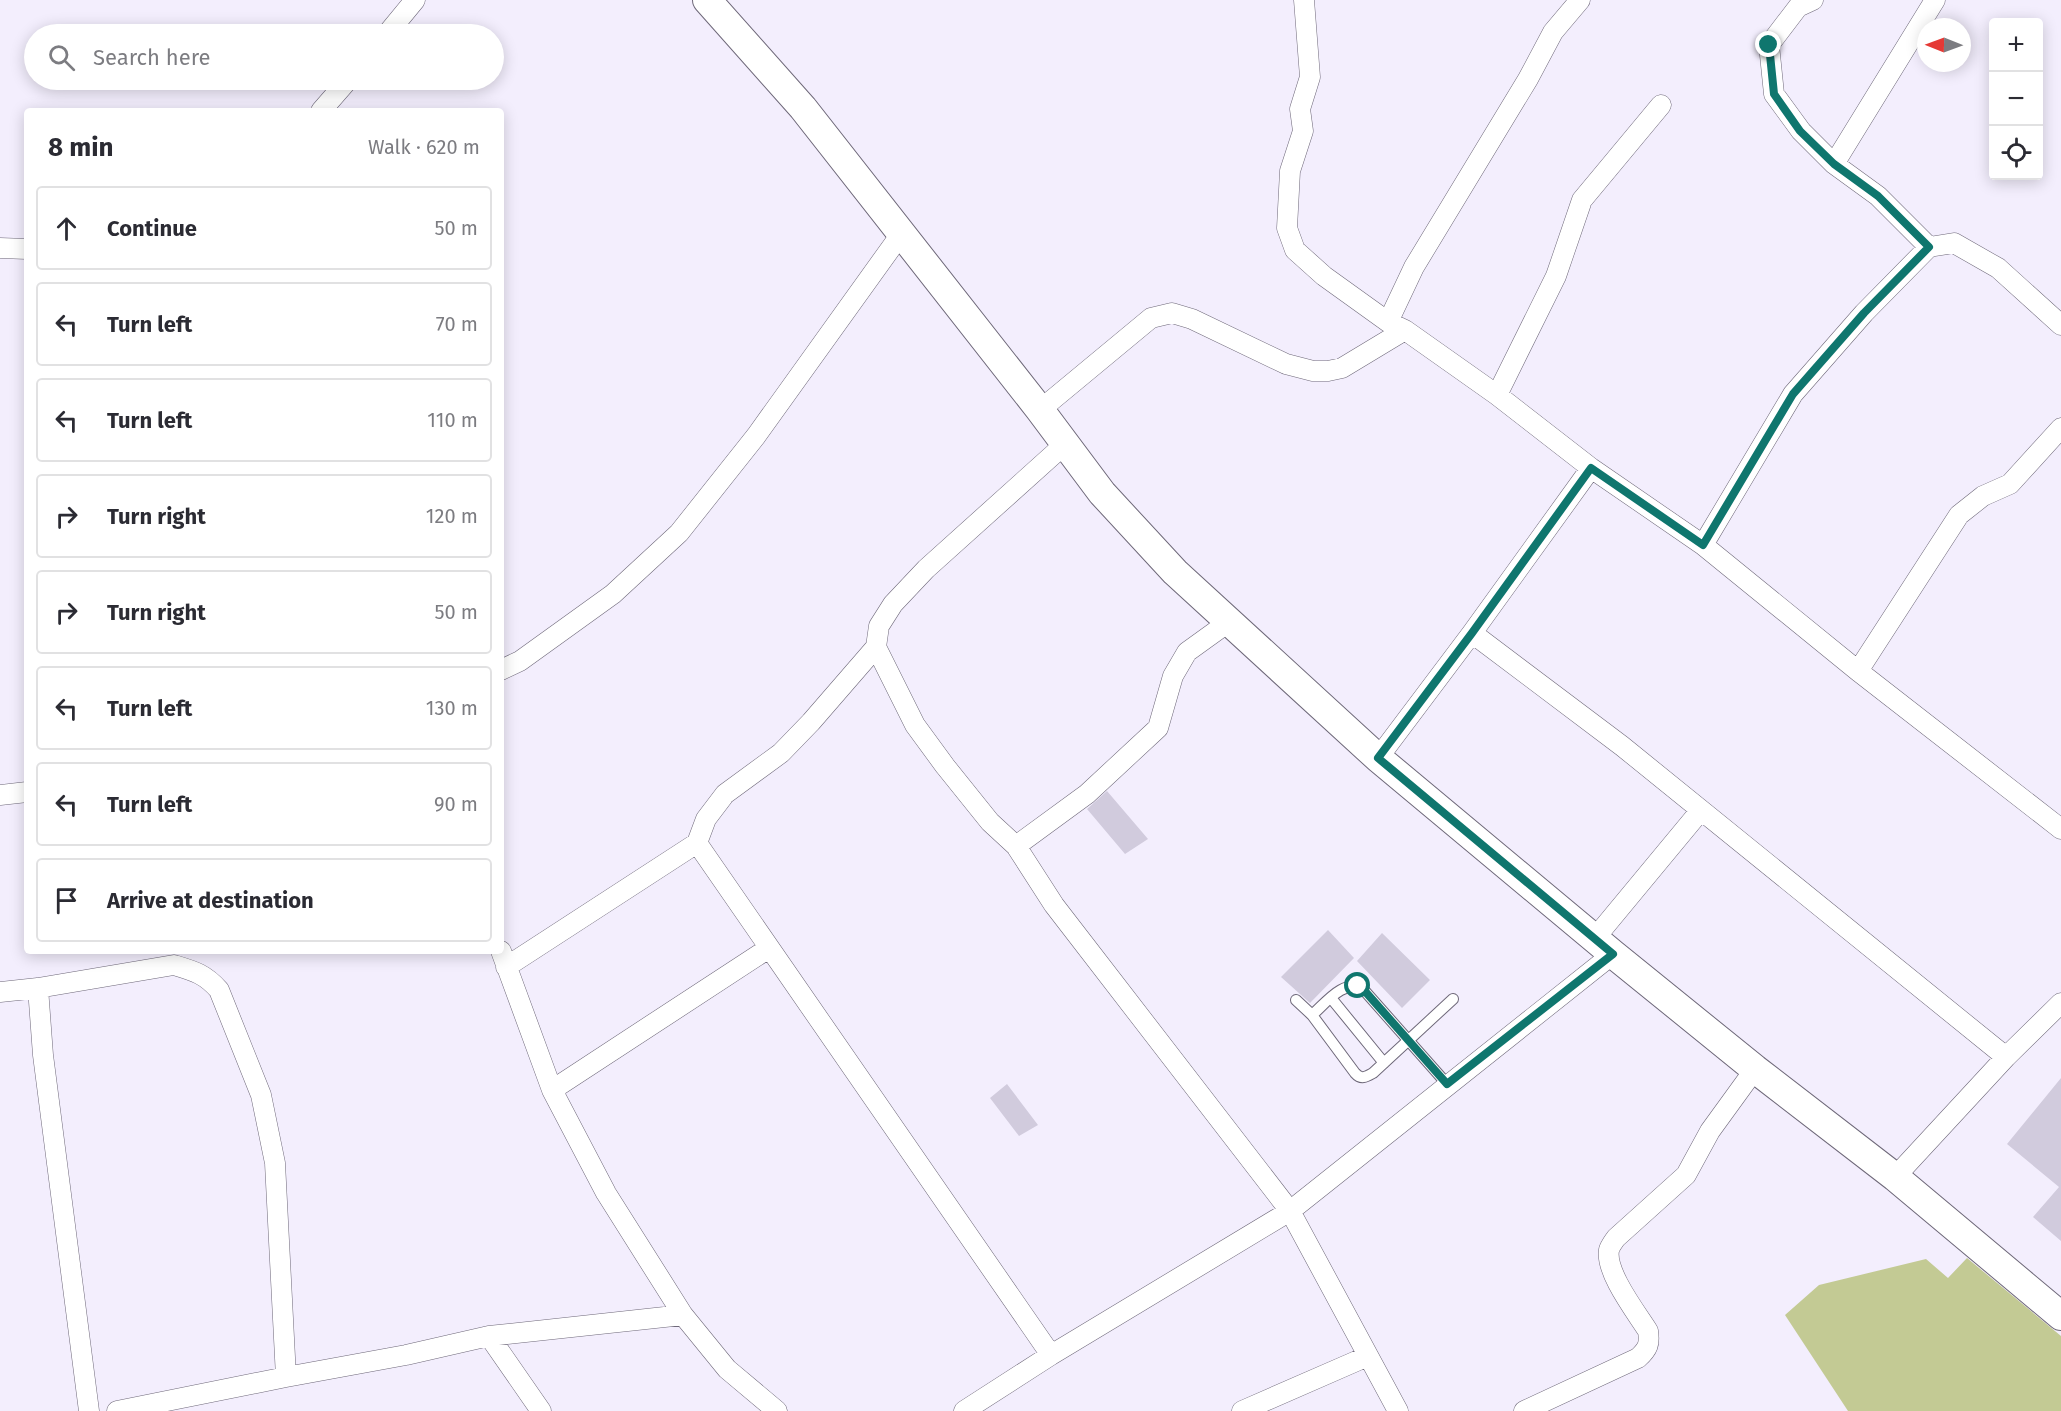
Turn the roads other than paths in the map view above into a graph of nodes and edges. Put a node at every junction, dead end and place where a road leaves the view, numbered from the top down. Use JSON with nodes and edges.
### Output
{"nodes":[{"id":1,"x":415,"y":0,"type":"edge"},
{"id":2,"x":706,"y":0,"type":"edge"},
{"id":3,"x":1304,"y":0,"type":"edge"},
{"id":4,"x":1580,"y":0,"type":"edge"},
{"id":5,"x":1813,"y":0,"type":"edge"},
{"id":6,"x":1935,"y":0,"type":"edge"},
{"id":7,"x":395,"y":24,"type":"edge"},
{"id":8,"x":339,"y":90,"type":"edge"},
{"id":9,"x":1661,"y":105,"type":"dead end"},
{"id":10,"x":324,"y":108,"type":"edge"},
{"id":11,"x":1834,"y":164,"type":"junction"},
{"id":12,"x":900,"y":234,"type":"junction"},
{"id":13,"x":1929,"y":247,"type":"junction"},
{"id":14,"x":0,"y":248,"type":"edge"},
{"id":15,"x":24,"y":249,"type":"edge"},
{"id":16,"x":2061,"y":325,"type":"edge"},
{"id":17,"x":1396,"y":326,"type":"junction"},
{"id":18,"x":1497,"y":395,"type":"junction"},
{"id":19,"x":1040,"y":410,"type":"junction"},
{"id":20,"x":2061,"y":428,"type":"edge"},
{"id":21,"x":1065,"y":444,"type":"junction"},
{"id":22,"x":1591,"y":468,"type":"junction"},
{"id":23,"x":1703,"y":545,"type":"junction"},
{"id":24,"x":1230,"y":621,"type":"junction"},
{"id":25,"x":1472,"y":633,"type":"junction"},
{"id":26,"x":876,"y":647,"type":"junction"},
{"id":27,"x":504,"y":669,"type":"edge"},
{"id":28,"x":1858,"y":671,"type":"junction"},
{"id":29,"x":1378,"y":758,"type":"junction"},
{"id":30,"x":24,"y":792,"type":"edge"},
{"id":31,"x":0,"y":795,"type":"edge"},
{"id":32,"x":1701,"y":810,"type":"junction"},
{"id":33,"x":2061,"y":829,"type":"edge"},
{"id":34,"x":697,"y":843,"type":"junction"},
{"id":35,"x":1016,"y":846,"type":"junction"},
{"id":36,"x":1604,"y":946,"type":"junction"},
{"id":37,"x":769,"y":948,"type":"junction"},
{"id":38,"x":503,"y":959,"type":"edge"},
{"id":39,"x":38,"y":988,"type":"junction"},
{"id":40,"x":0,"y":992,"type":"edge"},
{"id":41,"x":1331,"y":998,"type":"junction"},
{"id":42,"x":1453,"y":999,"type":"dead end"},
{"id":43,"x":1296,"y":1000,"type":"dead end"},
{"id":44,"x":2061,"y":1003,"type":"edge"},
{"id":45,"x":1312,"y":1015,"type":"junction"},
{"id":46,"x":1409,"y":1041,"type":"junction"},
{"id":47,"x":2006,"y":1057,"type":"junction"},
{"id":48,"x":1384,"y":1063,"type":"junction"},
{"id":49,"x":1755,"y":1069,"type":"junction"},
{"id":50,"x":1447,"y":1084,"type":"junction"},
{"id":51,"x":552,"y":1090,"type":"junction"},
{"id":52,"x":1895,"y":1177,"type":"junction"},
{"id":53,"x":1290,"y":1211,"type":"junction"},
{"id":54,"x":2057,"y":1304,"type":"edge"},
{"id":55,"x":682,"y":1315,"type":"junction"},
{"id":56,"x":489,"y":1336,"type":"junction"},
{"id":57,"x":1051,"y":1355,"type":"junction"},
{"id":58,"x":1368,"y":1356,"type":"junction"},
{"id":59,"x":286,"y":1377,"type":"junction"},
{"id":60,"x":89,"y":1411,"type":"edge"},
{"id":61,"x":117,"y":1411,"type":"edge"},
{"id":62,"x":541,"y":1411,"type":"edge"},
{"id":63,"x":777,"y":1411,"type":"edge"},
{"id":64,"x":964,"y":1411,"type":"edge"},
{"id":65,"x":1242,"y":1411,"type":"edge"},
{"id":66,"x":1398,"y":1411,"type":"edge"},
{"id":67,"x":1524,"y":1411,"type":"edge"}],
"edges":[{"from":1,"to":7,"type":"street"},
{"from":2,"to":12,"type":"street"},
{"from":3,"to":17,"type":"street"},
{"from":4,"to":17,"type":"street"},
{"from":5,"to":11,"type":"street"},
{"from":6,"to":11,"type":"street"},
{"from":8,"to":10,"type":"street"},
{"from":9,"to":18,"type":"street"},
{"from":11,"to":13,"type":"street"},
{"from":12,"to":19,"type":"street"},
{"from":12,"to":27,"type":"street"},
{"from":13,"to":16,"type":"street"},
{"from":13,"to":23,"type":"street"},
{"from":14,"to":15,"type":"street"},
{"from":17,"to":18,"type":"street"},
{"from":17,"to":19,"type":"street"},
{"from":18,"to":22,"type":"street"},
{"from":19,"to":21,"type":"street"},
{"from":20,"to":28,"type":"street"},
{"from":21,"to":24,"type":"street"},
{"from":21,"to":26,"type":"street"},
{"from":22,"to":23,"type":"street"},
{"from":22,"to":25,"type":"street"},
{"from":23,"to":28,"type":"street"},
{"from":24,"to":29,"type":"street"},
{"from":24,"to":35,"type":"street"},
{"from":25,"to":29,"type":"street"},
{"from":25,"to":32,"type":"street"},
{"from":26,"to":34,"type":"street"},
{"from":26,"to":35,"type":"street"},
{"from":28,"to":33,"type":"street"},
{"from":29,"to":36,"type":"street"},
{"from":30,"to":31,"type":"street"},
{"from":32,"to":36,"type":"street"},
{"from":32,"to":47,"type":"street"},
{"from":34,"to":37,"type":"street"},
{"from":34,"to":38,"type":"street"},
{"from":35,"to":53,"type":"street"},
{"from":36,"to":49,"type":"street"},
{"from":36,"to":50,"type":"street"},
{"from":37,"to":51,"type":"street"},
{"from":37,"to":57,"type":"street"},
{"from":38,"to":51,"type":"street"},
{"from":39,"to":40,"type":"street"},
{"from":39,"to":59,"type":"street"},
{"from":39,"to":60,"type":"street"},
{"from":41,"to":45,"type":"lane"},
{"from":41,"to":46,"type":"lane"},
{"from":41,"to":48,"type":"lane"},
{"from":42,"to":46,"type":"lane"},
{"from":43,"to":45,"type":"lane"},
{"from":44,"to":47,"type":"street"},
{"from":45,"to":48,"type":"lane"},
{"from":46,"to":48,"type":"lane"},
{"from":46,"to":50,"type":"lane"},
{"from":47,"to":52,"type":"street"},
{"from":49,"to":52,"type":"street"},
{"from":49,"to":67,"type":"street"},
{"from":50,"to":53,"type":"street"},
{"from":51,"to":55,"type":"street"},
{"from":52,"to":54,"type":"street"},
{"from":53,"to":57,"type":"street"},
{"from":53,"to":58,"type":"street"},
{"from":55,"to":56,"type":"street"},
{"from":55,"to":63,"type":"street"},
{"from":56,"to":59,"type":"street"},
{"from":56,"to":62,"type":"street"},
{"from":57,"to":64,"type":"street"},
{"from":58,"to":65,"type":"street"},
{"from":58,"to":66,"type":"street"},
{"from":59,"to":61,"type":"street"}]}
